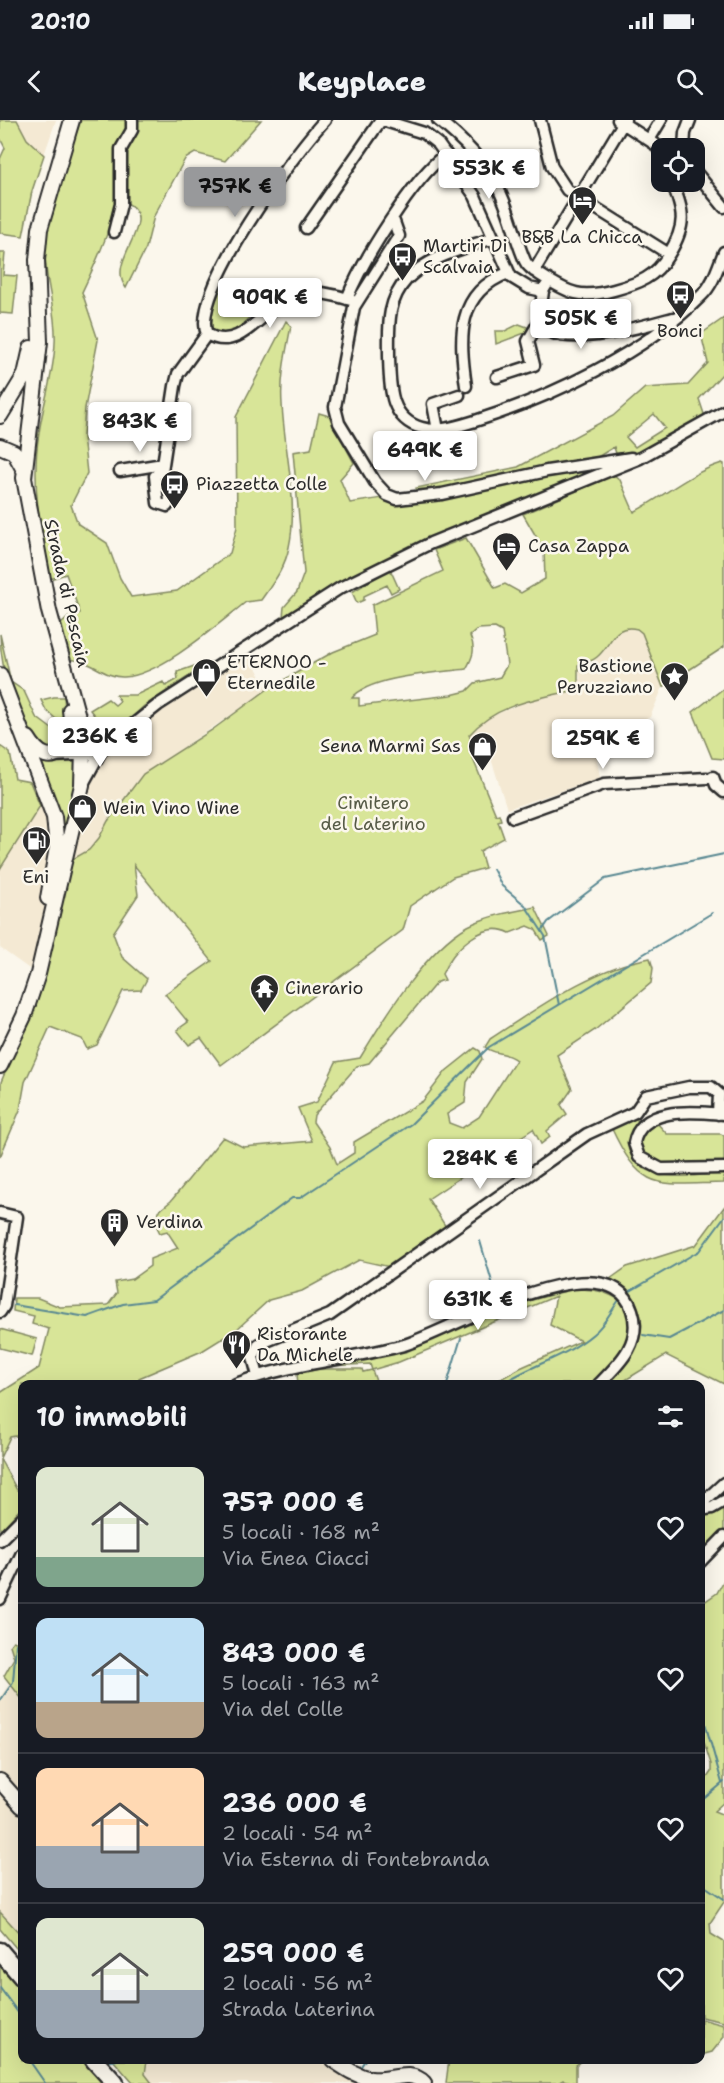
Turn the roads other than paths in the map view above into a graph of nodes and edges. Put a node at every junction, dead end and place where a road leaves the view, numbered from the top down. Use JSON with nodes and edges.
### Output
{"nodes":[{"id":1,"x":63,"y":120,"type":"edge"},
{"id":2,"x":72,"y":120,"type":"edge"},
{"id":3,"x":132,"y":120,"type":"edge"},
{"id":4,"x":325,"y":120,"type":"edge"},
{"id":5,"x":382,"y":120,"type":"edge"},
{"id":6,"x":438,"y":120,"type":"edge"},
{"id":7,"x":457,"y":120,"type":"edge"},
{"id":8,"x":540,"y":120,"type":"edge"},
{"id":9,"x":661,"y":120,"type":"edge"},
{"id":10,"x":690,"y":120,"type":"edge"},
{"id":11,"x":622,"y":121,"type":"edge"},
{"id":12,"x":451,"y":130,"type":"junction"},
{"id":13,"x":685,"y":138,"type":"edge"},
{"id":14,"x":649,"y":140,"type":"joint"},
{"id":15,"x":447,"y":154,"type":"junction"},
{"id":16,"x":705,"y":183,"type":"edge"},
{"id":17,"x":675,"y":192,"type":"edge"},
{"id":18,"x":578,"y":198,"type":"junction"},
{"id":19,"x":724,"y":207,"type":"edge"},
{"id":20,"x":393,"y":219,"type":"junction"},
{"id":21,"x":306,"y":228,"type":"dead end"},
{"id":22,"x":114,"y":232,"type":"dead end"},
{"id":23,"x":493,"y":238,"type":"junction"},
{"id":24,"x":724,"y":252,"type":"edge"},
{"id":25,"x":669,"y":254,"type":"junction"},
{"id":26,"x":534,"y":271,"type":"junction"},
{"id":27,"x":508,"y":273,"type":"junction"},
{"id":28,"x":549,"y":281,"type":"junction"},
{"id":29,"x":543,"y":291,"type":"junction"},
{"id":30,"x":351,"y":300,"type":"junction"},
{"id":31,"x":676,"y":317,"type":"junction"},
{"id":32,"x":539,"y":322,"type":"junction"},
{"id":33,"x":207,"y":334,"type":"junction"},
{"id":34,"x":497,"y":377,"type":"dead end"},
{"id":35,"x":466,"y":386,"type":"dead end"},
{"id":36,"x":459,"y":395,"type":"dead end"},
{"id":37,"x":724,"y":411,"type":"edge"},
{"id":38,"x":0,"y":416,"type":"edge"},
{"id":39,"x":438,"y":430,"type":"junction"},
{"id":40,"x":0,"y":446,"type":"edge"},
{"id":41,"x":640,"y":458,"type":"junction"},
{"id":42,"x":24,"y":470,"type":"junction"},
{"id":43,"x":120,"y":471,"type":"dead end"},
{"id":44,"x":0,"y":675,"type":"edge"},
{"id":45,"x":67,"y":678,"type":"junction"},
{"id":46,"x":11,"y":710,"type":"junction"},
{"id":47,"x":80,"y":720,"type":"junction"},
{"id":48,"x":102,"y":748,"type":"junction"},
{"id":49,"x":51,"y":756,"type":"junction"},
{"id":50,"x":83,"y":756,"type":"junction"},
{"id":51,"x":724,"y":771,"type":"edge"},
{"id":52,"x":710,"y":778,"type":"junction"},
{"id":53,"x":82,"y":785,"type":"junction"},
{"id":54,"x":724,"y":792,"type":"edge"},
{"id":55,"x":513,"y":816,"type":"dead end"},
{"id":56,"x":0,"y":1045,"type":"edge"},
{"id":57,"x":0,"y":1066,"type":"edge"},
{"id":58,"x":721,"y":1114,"type":"edge"},
{"id":59,"x":724,"y":1168,"type":"edge"},
{"id":60,"x":0,"y":1213,"type":"edge"},
{"id":61,"x":0,"y":1312,"type":"edge"},
{"id":62,"x":258,"y":1376,"type":"junction"},
{"id":63,"x":247,"y":1380,"type":"edge"},
{"id":64,"x":603,"y":1380,"type":"edge"},
{"id":65,"x":724,"y":1483,"type":"edge"},
{"id":66,"x":705,"y":1500,"type":"edge"},
{"id":67,"x":724,"y":1501,"type":"edge"},
{"id":68,"x":705,"y":1508,"type":"edge"},
{"id":69,"x":18,"y":1522,"type":"edge"},
{"id":70,"x":724,"y":1537,"type":"edge"},
{"id":71,"x":0,"y":1540,"type":"edge"},
{"id":72,"x":705,"y":1557,"type":"edge"},
{"id":73,"x":18,"y":1561,"type":"edge"},
{"id":74,"x":0,"y":1599,"type":"edge"},
{"id":75,"x":0,"y":1780,"type":"edge"},
{"id":76,"x":0,"y":1792,"type":"edge"},
{"id":77,"x":18,"y":1801,"type":"edge"},
{"id":78,"x":18,"y":1812,"type":"edge"},
{"id":79,"x":0,"y":1937,"type":"edge"},
{"id":80,"x":0,"y":1951,"type":"edge"},
{"id":81,"x":18,"y":1958,"type":"edge"},
{"id":82,"x":18,"y":1972,"type":"edge"},
{"id":83,"x":98,"y":2064,"type":"edge"},
{"id":84,"x":109,"y":2064,"type":"edge"},
{"id":85,"x":327,"y":2064,"type":"edge"},
{"id":86,"x":341,"y":2064,"type":"edge"},
{"id":87,"x":394,"y":2081,"type":"edge"},
{"id":88,"x":115,"y":2083,"type":"edge"},
{"id":89,"x":126,"y":2083,"type":"edge"},
{"id":90,"x":363,"y":2083,"type":"edge"},
{"id":91,"x":424,"y":2083,"type":"edge"}],
"edges":[{"from":1,"to":38,"type":"main road"},
{"from":2,"to":42,"type":"main road","name":"Strada di Pescaia"},
{"from":3,"to":22,"type":"street"},
{"from":4,"to":33,"type":"street"},
{"from":5,"to":15,"type":"street"},
{"from":5,"to":21,"type":"street"},
{"from":6,"to":12,"type":"street"},
{"from":7,"to":12,"type":"street"},
{"from":8,"to":18,"type":"street"},
{"from":9,"to":14,"type":"street"},
{"from":10,"to":13,"type":"street"},
{"from":11,"to":14,"type":"street"},
{"from":11,"to":18,"type":"street"},
{"from":12,"to":26,"type":"street"},
{"from":15,"to":20,"type":"street"},
{"from":15,"to":23,"type":"street"},
{"from":16,"to":19,"type":"street"},
{"from":17,"to":25,"type":"street"},
{"from":18,"to":25,"type":"street"},
{"from":18,"to":26,"type":"street"},
{"from":20,"to":30,"type":"street"},
{"from":20,"to":30,"type":"street"},
{"from":23,"to":27,"type":"street"},
{"from":23,"to":39,"type":"street"},
{"from":24,"to":31,"type":"street"},
{"from":25,"to":28,"type":"street"},
{"from":26,"to":28,"type":"street"},
{"from":27,"to":29,"type":"street"},
{"from":27,"to":35,"type":"street"},
{"from":28,"to":29,"type":"street"},
{"from":29,"to":32,"type":"street"},
{"from":30,"to":33,"type":"street"},
{"from":30,"to":41,"type":"street"},
{"from":31,"to":32,"type":"street"},
{"from":31,"to":39,"type":"street"},
{"from":32,"to":34,"type":"street"},
{"from":33,"to":43,"type":"street"},
{"from":36,"to":39,"type":"street"},
{"from":37,"to":41,"type":"street"},
{"from":40,"to":42,"type":"main road"},
{"from":41,"to":48,"type":"street"},
{"from":42,"to":45,"type":"main road","name":"Strada di Pescaia"},
{"from":44,"to":46,"type":"main road"},
{"from":45,"to":47,"type":"main road","name":"Strada di Pescaia"},
{"from":45,"to":49,"type":"main road"},
{"from":46,"to":49,"type":"main road"},
{"from":46,"to":56,"type":"main road"},
{"from":47,"to":48,"type":"street"},
{"from":47,"to":50,"type":"main road","name":"Strada di Pescaia"},
{"from":48,"to":50,"type":"street"},
{"from":48,"to":53,"type":"street"},
{"from":49,"to":50,"type":"street"},
{"from":50,"to":53,"type":"main road","name":"Strada di Pescaia"},
{"from":51,"to":52,"type":"street"},
{"from":52,"to":54,"type":"street"},
{"from":52,"to":55,"type":"street"},
{"from":53,"to":57,"type":"main road","name":"Strada di Pescaia"},
{"from":58,"to":59,"type":"street"},
{"from":58,"to":62,"type":"street"},
{"from":60,"to":61,"type":"street"},
{"from":62,"to":63,"type":"street"},
{"from":62,"to":64,"type":"street"},
{"from":65,"to":66,"type":"street"},
{"from":67,"to":68,"type":"street"},
{"from":69,"to":71,"type":"street"},
{"from":70,"to":72,"type":"street"},
{"from":73,"to":74,"type":"street"},
{"from":75,"to":77,"type":"main road"},
{"from":76,"to":78,"type":"main road"},
{"from":79,"to":81,"type":"highway"},
{"from":80,"to":82,"type":"highway"},
{"from":83,"to":88,"type":"highway"},
{"from":84,"to":89,"type":"highway"},
{"from":85,"to":90,"type":"main road"},
{"from":86,"to":87,"type":"main road"},
{"from":87,"to":91,"type":"main road"}]}
